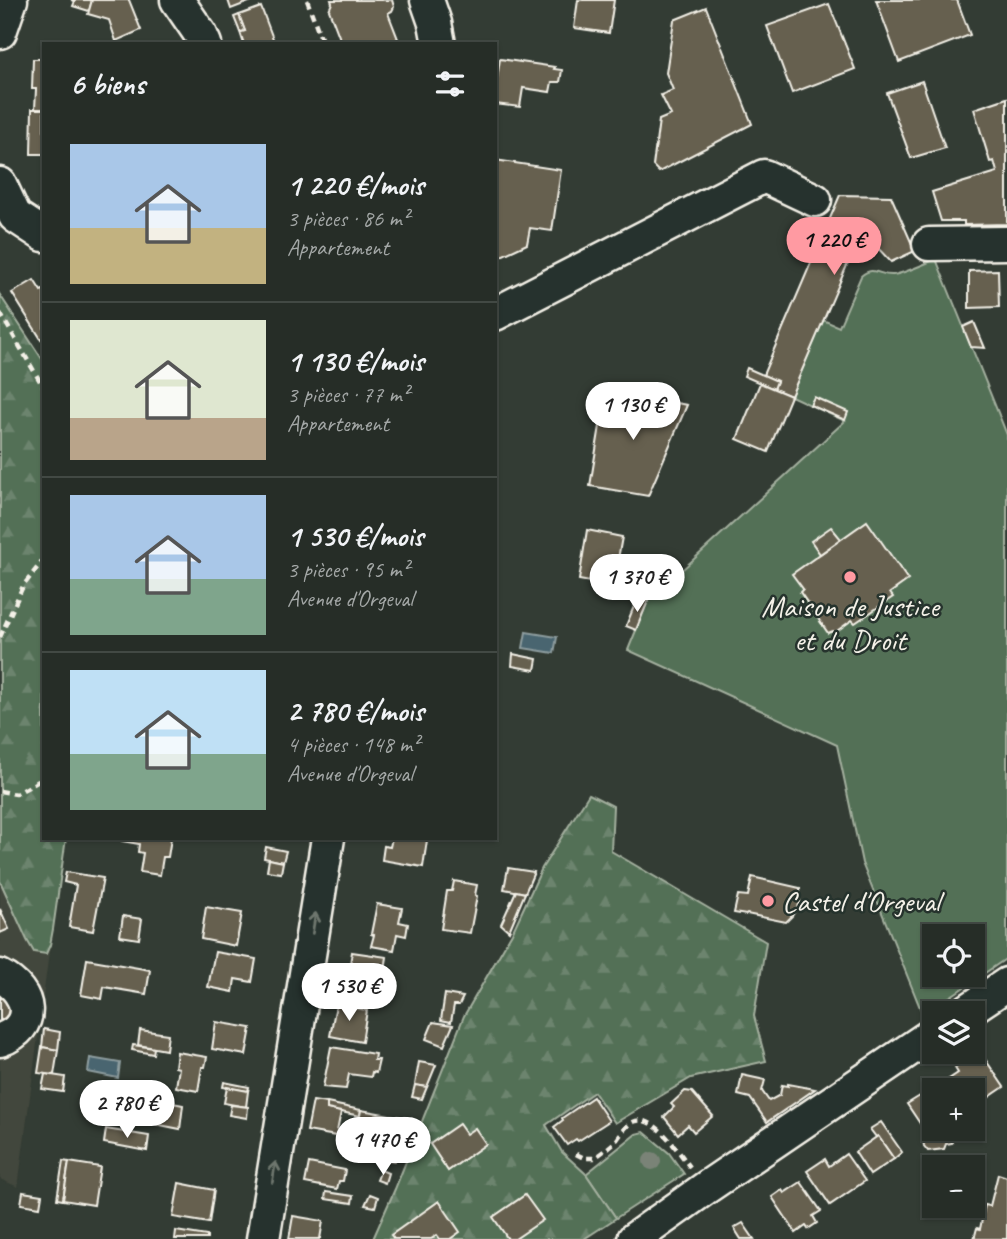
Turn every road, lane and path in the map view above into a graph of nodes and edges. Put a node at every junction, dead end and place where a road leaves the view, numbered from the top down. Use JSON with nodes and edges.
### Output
{"nodes":[{"id":1,"x":11,"y":0,"type":"edge"},
{"id":2,"x":177,"y":0,"type":"edge"},
{"id":3,"x":307,"y":0,"type":"edge"},
{"id":4,"x":427,"y":0,"type":"edge"},
{"id":5,"x":0,"y":32,"type":"edge"},
{"id":6,"x":204,"y":42,"type":"edge"},
{"id":7,"x":322,"y":42,"type":"edge"},
{"id":8,"x":439,"y":42,"type":"edge"},
{"id":9,"x":0,"y":184,"type":"edge"},
{"id":10,"x":815,"y":200,"type":"dead end"},
{"id":11,"x":42,"y":234,"type":"edge"},
{"id":12,"x":1007,"y":243,"type":"edge"},
{"id":13,"x":929,"y":244,"type":"dead end"},
{"id":14,"x":0,"y":313,"type":"edge"},
{"id":15,"x":497,"y":313,"type":"edge"},
{"id":16,"x":42,"y":385,"type":"edge"},
{"id":17,"x":42,"y":562,"type":"edge"},
{"id":18,"x":0,"y":637,"type":"edge"},
{"id":19,"x":42,"y":779,"type":"edge"},
{"id":20,"x":0,"y":791,"type":"edge"},
{"id":21,"x":328,"y":840,"type":"edge"},
{"id":22,"x":0,"y":976,"type":"edge"},
{"id":23,"x":1007,"y":984,"type":"edge"},
{"id":24,"x":982,"y":1001,"type":"edge"},
{"id":25,"x":0,"y":1040,"type":"edge"},
{"id":26,"x":922,"y":1042,"type":"edge"},
{"id":27,"x":576,"y":1154,"type":"dead end"},
{"id":28,"x":707,"y":1187,"type":"junction"},
{"id":29,"x":263,"y":1239,"type":"edge"},
{"id":30,"x":634,"y":1239,"type":"edge"}],
"edges":[{"from":1,"to":5,"type":"street"},
{"from":2,"to":6,"type":"street"},
{"from":3,"to":7,"type":"path"},
{"from":4,"to":8,"type":"street"},
{"from":9,"to":11,"type":"street"},
{"from":10,"to":15,"type":"street"},
{"from":12,"to":13,"type":"street"},
{"from":14,"to":16,"type":"path"},
{"from":17,"to":18,"type":"path"},
{"from":19,"to":20,"type":"path"},
{"from":29,"to":21,"type":"street","one_way":true},
{"from":22,"to":25,"type":"street"},
{"from":23,"to":24,"type":"street"},
{"from":26,"to":28,"type":"street"},
{"from":27,"to":28,"type":"path"},
{"from":28,"to":30,"type":"street"}]}
